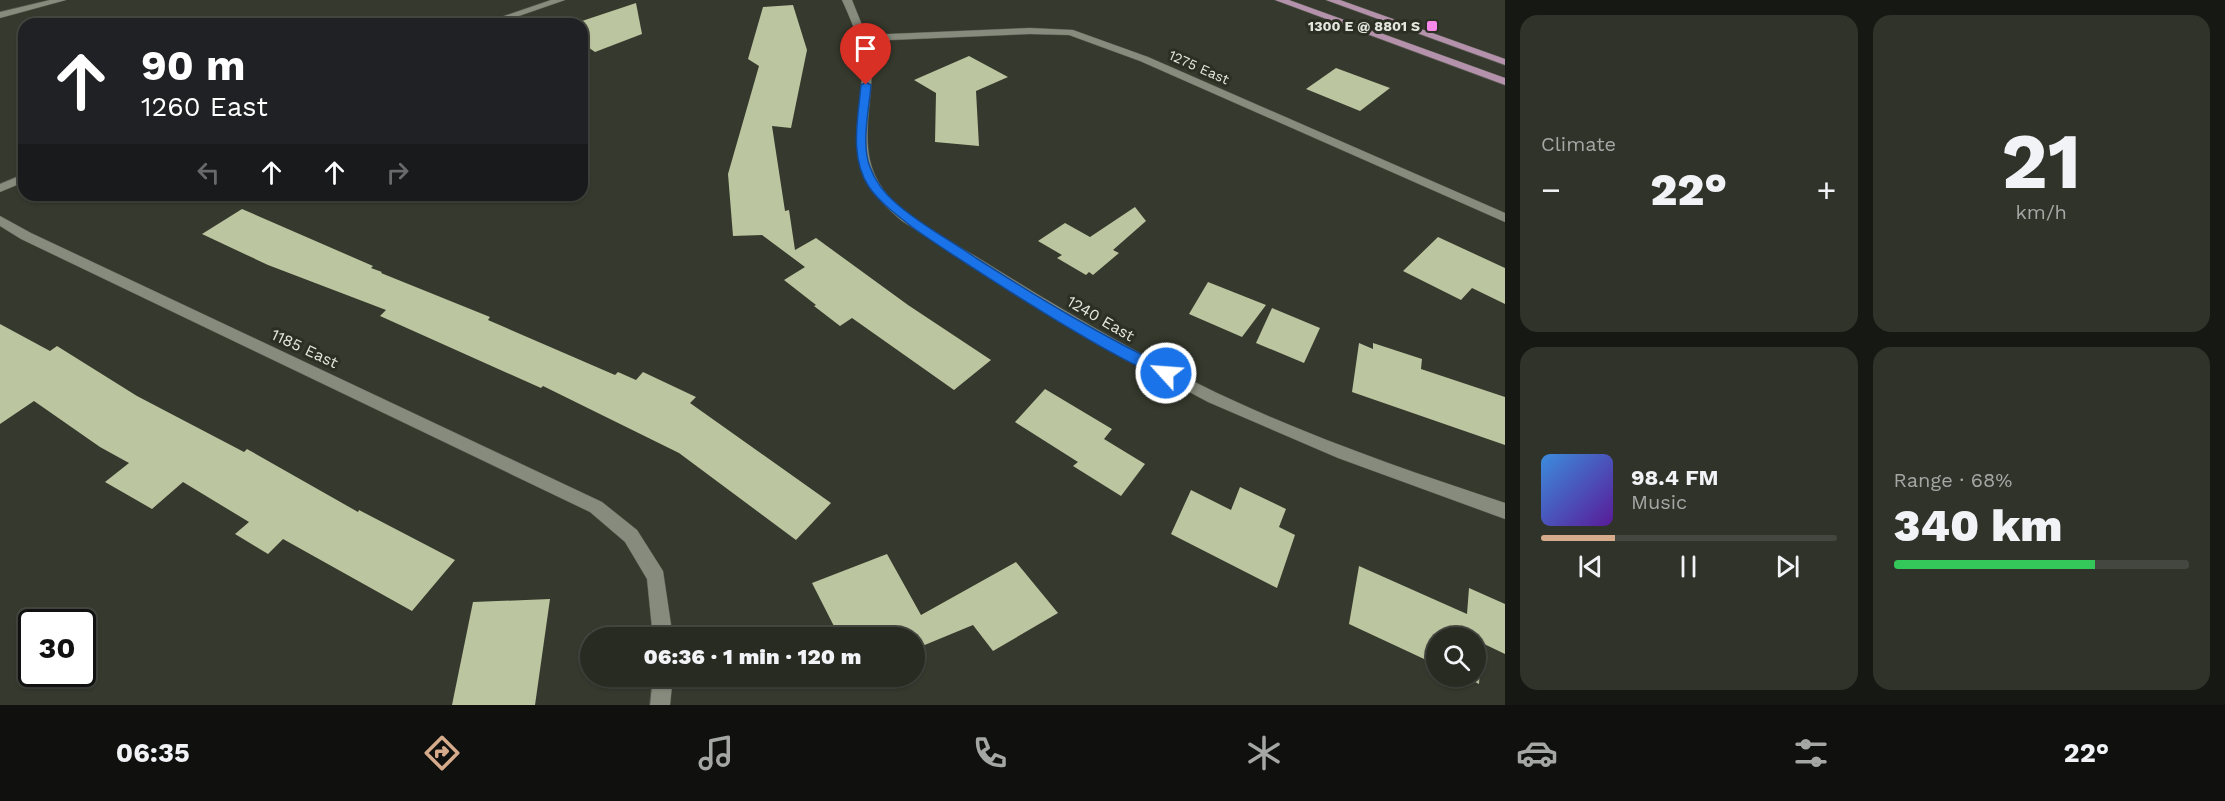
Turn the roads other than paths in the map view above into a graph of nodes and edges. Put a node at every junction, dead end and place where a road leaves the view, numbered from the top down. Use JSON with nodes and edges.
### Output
{"nodes":[{"id":1,"x":61,"y":0,"type":"edge"},
{"id":2,"x":560,"y":0,"type":"edge"},
{"id":3,"x":847,"y":0,"type":"edge"},
{"id":4,"x":1280,"y":0,"type":"edge"},
{"id":5,"x":1331,"y":0,"type":"edge"},
{"id":6,"x":0,"y":15,"type":"edge"},
{"id":7,"x":504,"y":18,"type":"edge"},
{"id":8,"x":862,"y":38,"type":"junction"},
{"id":9,"x":1505,"y":62,"type":"edge"},
{"id":10,"x":1505,"y":82,"type":"edge"},
{"id":11,"x":18,"y":180,"type":"edge"},
{"id":12,"x":0,"y":188,"type":"edge"},
{"id":13,"x":1505,"y":218,"type":"edge"},
{"id":14,"x":0,"y":220,"type":"edge"},
{"id":15,"x":1505,"y":511,"type":"edge"},
{"id":16,"x":662,"y":627,"type":"edge"},
{"id":17,"x":662,"y":687,"type":"edge"},
{"id":18,"x":660,"y":705,"type":"edge"}],
"edges":[{"from":1,"to":6,"type":"street"},
{"from":2,"to":7,"type":"street"},
{"from":3,"to":8,"type":"street","name":"1240 East"},
{"from":4,"to":10,"type":"main road"},
{"from":5,"to":9,"type":"main road"},
{"from":8,"to":13,"type":"street","name":"1275 East"},
{"from":8,"to":15,"type":"street","name":"1240 East"},
{"from":11,"to":12,"type":"street"},
{"from":14,"to":16,"type":"street","name":"1185 East"},
{"from":17,"to":18,"type":"street"}]}
